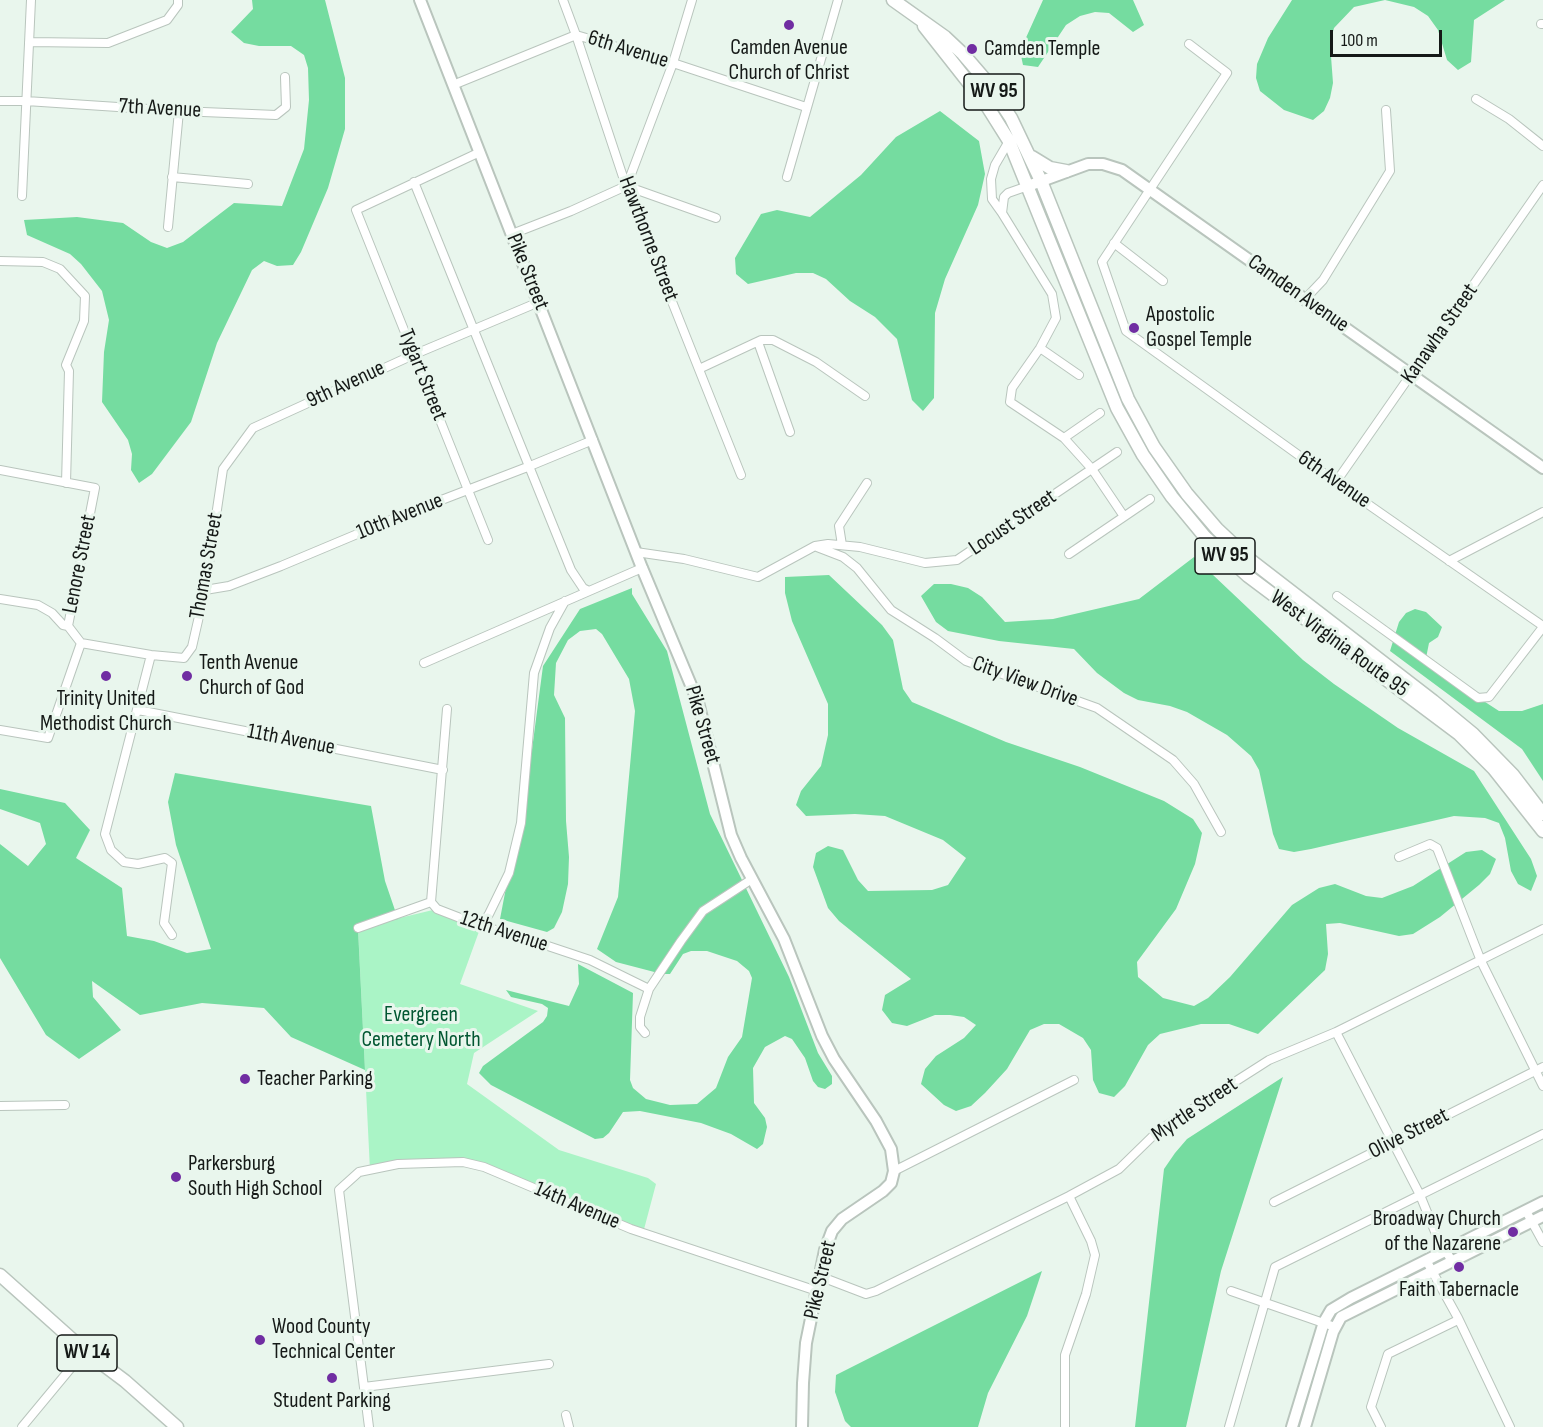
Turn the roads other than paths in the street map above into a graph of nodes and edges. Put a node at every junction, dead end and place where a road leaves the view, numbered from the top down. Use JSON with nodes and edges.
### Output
{"nodes":[{"id":1,"x":31,"y":0,"type":"edge"},
{"id":2,"x":178,"y":0,"type":"edge"},
{"id":3,"x":420,"y":0,"type":"edge"},
{"id":4,"x":563,"y":0,"type":"edge"},
{"id":5,"x":692,"y":0,"type":"edge"},
{"id":6,"x":838,"y":0,"type":"edge"},
{"id":7,"x":893,"y":0,"type":"edge"},
{"id":8,"x":922,"y":23,"type":"junction"},
{"id":9,"x":576,"y":35,"type":"junction"},
{"id":10,"x":29,"y":42,"type":"junction"},
{"id":11,"x":1189,"y":44,"type":"dead end"},
{"id":12,"x":673,"y":63,"type":"junction"},
{"id":13,"x":285,"y":77,"type":"dead end"},
{"id":14,"x":453,"y":85,"type":"junction"},
{"id":15,"x":1476,"y":99,"type":"dead end"},
{"id":16,"x":0,"y":101,"type":"edge"},
{"id":17,"x":26,"y":101,"type":"junction"},
{"id":18,"x":807,"y":107,"type":"junction"},
{"id":19,"x":1386,"y":110,"type":"dead end"},
{"id":20,"x":179,"y":111,"type":"junction"},
{"id":21,"x":1009,"y":141,"type":"junction"},
{"id":22,"x":1543,"y":146,"type":"edge"},
{"id":23,"x":480,"y":152,"type":"junction"},
{"id":24,"x":1029,"y":154,"type":"junction"},
{"id":25,"x":1066,"y":171,"type":"junction"},
{"id":26,"x":172,"y":177,"type":"junction"},
{"id":27,"x":787,"y":177,"type":"dead end"},
{"id":28,"x":1041,"y":181,"type":"junction"},
{"id":29,"x":414,"y":182,"type":"junction"},
{"id":30,"x":248,"y":184,"type":"dead end"},
{"id":31,"x":1543,"y":185,"type":"edge"},
{"id":32,"x":626,"y":186,"type":"junction"},
{"id":33,"x":1028,"y":186,"type":"junction"},
{"id":34,"x":1151,"y":190,"type":"junction"},
{"id":35,"x":22,"y":196,"type":"dead end"},
{"id":36,"x":1002,"y":213,"type":"junction"},
{"id":37,"x":716,"y":218,"type":"dead end"},
{"id":38,"x":168,"y":227,"type":"dead end"},
{"id":39,"x":512,"y":234,"type":"junction"},
{"id":40,"x":1114,"y":243,"type":"junction"},
{"id":41,"x":0,"y":261,"type":"edge"},
{"id":42,"x":1163,"y":281,"type":"dead end"},
{"id":43,"x":1305,"y":299,"type":"junction"},
{"id":44,"x":539,"y":302,"type":"junction"},
{"id":45,"x":473,"y":330,"type":"junction"},
{"id":46,"x":758,"y":342,"type":"junction"},
{"id":47,"x":1040,"y":348,"type":"junction"},
{"id":48,"x":413,"y":355,"type":"junction"},
{"id":49,"x":699,"y":369,"type":"junction"},
{"id":50,"x":1078,"y":375,"type":"dead end"},
{"id":51,"x":1412,"y":375,"type":"junction"},
{"id":52,"x":865,"y":396,"type":"dead end"},
{"id":53,"x":1100,"y":413,"type":"dead end"},
{"id":54,"x":253,"y":428,"type":"joint"},
{"id":55,"x":790,"y":432,"type":"dead end"},
{"id":56,"x":1064,"y":438,"type":"junction"},
{"id":57,"x":593,"y":440,"type":"junction"},
{"id":58,"x":1117,"y":452,"type":"dead end"},
{"id":59,"x":530,"y":466,"type":"junction"},
{"id":60,"x":1543,"y":468,"type":"edge"},
{"id":61,"x":0,"y":470,"type":"edge"},
{"id":62,"x":1092,"y":470,"type":"junction"},
{"id":63,"x":741,"y":476,"type":"dead end"},
{"id":64,"x":1336,"y":482,"type":"junction"},
{"id":65,"x":66,"y":483,"type":"junction"},
{"id":66,"x":867,"y":483,"type":"dead end"},
{"id":67,"x":469,"y":489,"type":"junction"},
{"id":68,"x":1150,"y":498,"type":"dead end"},
{"id":69,"x":1543,"y":512,"type":"edge"},
{"id":70,"x":1123,"y":515,"type":"junction"},
{"id":71,"x":488,"y":540,"type":"dead end"},
{"id":72,"x":842,"y":545,"type":"junction"},
{"id":73,"x":815,"y":546,"type":"junction"},
{"id":74,"x":636,"y":552,"type":"junction"},
{"id":75,"x":1069,"y":554,"type":"dead end"},
{"id":76,"x":1449,"y":561,"type":"junction"},
{"id":77,"x":642,"y":568,"type":"junction"},
{"id":78,"x":205,"y":590,"type":"junction"},
{"id":79,"x":589,"y":591,"type":"junction"},
{"id":80,"x":1337,"y":596,"type":"dead end"},
{"id":81,"x":0,"y":599,"type":"edge"},
{"id":82,"x":565,"y":601,"type":"junction"},
{"id":83,"x":68,"y":626,"type":"junction"},
{"id":84,"x":1543,"y":627,"type":"edge"},
{"id":85,"x":81,"y":644,"type":"junction"},
{"id":86,"x":151,"y":656,"type":"junction"},
{"id":87,"x":424,"y":663,"type":"dead end"},
{"id":88,"x":447,"y":709,"type":"dead end"},
{"id":89,"x":138,"y":710,"type":"junction"},
{"id":90,"x":0,"y":730,"type":"edge"},
{"id":91,"x":443,"y":770,"type":"junction"},
{"id":92,"x":1543,"y":814,"type":"edge"},
{"id":93,"x":1543,"y":831,"type":"edge"},
{"id":94,"x":1221,"y":832,"type":"dead end"},
{"id":95,"x":1399,"y":857,"type":"dead end"},
{"id":96,"x":752,"y":879,"type":"junction"},
{"id":97,"x":431,"y":902,"type":"junction"},
{"id":98,"x":481,"y":926,"type":"junction"},
{"id":99,"x":358,"y":928,"type":"dead end"},
{"id":100,"x":1543,"y":929,"type":"edge"},
{"id":101,"x":172,"y":935,"type":"dead end"},
{"id":102,"x":1481,"y":961,"type":"junction"},
{"id":103,"x":650,"y":989,"type":"junction"},
{"id":104,"x":1336,"y":1032,"type":"junction"},
{"id":105,"x":645,"y":1033,"type":"dead end"},
{"id":106,"x":1539,"y":1069,"type":"edge"},
{"id":107,"x":1074,"y":1080,"type":"dead end"},
{"id":108,"x":1543,"y":1086,"type":"edge"},
{"id":109,"x":65,"y":1105,"type":"dead end"},
{"id":110,"x":0,"y":1106,"type":"edge"},
{"id":111,"x":1543,"y":1134,"type":"edge"},
{"id":112,"x":1393,"y":1142,"type":"junction"},
{"id":113,"x":894,"y":1171,"type":"junction"},
{"id":114,"x":1420,"y":1195,"type":"junction"},
{"id":115,"x":1069,"y":1196,"type":"junction"},
{"id":116,"x":1274,"y":1202,"type":"dead end"},
{"id":117,"x":1543,"y":1202,"type":"edge"},
{"id":118,"x":1526,"y":1211,"type":"junction"},
{"id":119,"x":1543,"y":1216,"type":"edge"},
{"id":120,"x":1532,"y":1222,"type":"junction"},
{"id":121,"x":1543,"y":1242,"type":"edge"},
{"id":122,"x":1446,"y":1251,"type":"junction"},
{"id":123,"x":1426,"y":1260,"type":"junction"},
{"id":124,"x":1452,"y":1261,"type":"junction"},
{"id":125,"x":1432,"y":1271,"type":"junction"},
{"id":126,"x":0,"y":1275,"type":"edge"},
{"id":127,"x":819,"y":1276,"type":"junction"},
{"id":128,"x":816,"y":1291,"type":"junction"},
{"id":129,"x":1231,"y":1291,"type":"dead end"},
{"id":130,"x":1265,"y":1302,"type":"junction"},
{"id":131,"x":1458,"y":1320,"type":"junction"},
{"id":132,"x":1324,"y":1322,"type":"junction"},
{"id":133,"x":1335,"y":1327,"type":"junction"},
{"id":134,"x":85,"y":1352,"type":"junction"},
{"id":135,"x":549,"y":1364,"type":"dead end"},
{"id":136,"x":364,"y":1387,"type":"junction"},
{"id":137,"x":566,"y":1415,"type":"dead end"},
{"id":138,"x":22,"y":1427,"type":"edge"},
{"id":139,"x":177,"y":1427,"type":"edge"},
{"id":140,"x":369,"y":1427,"type":"edge"},
{"id":141,"x":569,"y":1427,"type":"edge"},
{"id":142,"x":802,"y":1427,"type":"edge"},
{"id":143,"x":1065,"y":1427,"type":"edge"},
{"id":144,"x":1229,"y":1427,"type":"edge"},
{"id":145,"x":1292,"y":1427,"type":"edge"},
{"id":146,"x":1305,"y":1427,"type":"edge"},
{"id":147,"x":1381,"y":1427,"type":"edge"},
{"id":148,"x":1510,"y":1427,"type":"edge"}],
"edges":[{"from":1,"to":10,"type":"street"},
{"from":2,"to":10,"type":"street"},
{"from":3,"to":14,"type":"main road","name":"Pike Street"},
{"from":4,"to":9,"type":"street","name":"Hawthorne Street"},
{"from":5,"to":12,"type":"street"},
{"from":6,"to":18,"type":"street"},
{"from":7,"to":8,"type":"main road","number":"WV 95"},
{"from":8,"to":21,"type":"main road","number":"WV 95"},
{"from":8,"to":24,"type":"main road","number":"WV 95"},
{"from":9,"to":12,"type":"street","name":"6th Avenue"},
{"from":9,"to":14,"type":"street","name":"6th Avenue"},
{"from":9,"to":32,"type":"street","name":"Hawthorne Street"},
{"from":10,"to":17,"type":"street"},
{"from":11,"to":34,"type":"street"},
{"from":12,"to":18,"type":"street","name":"6th Avenue"},
{"from":12,"to":32,"type":"street"},
{"from":13,"to":20,"type":"street","name":"7th Avenue"},
{"from":14,"to":23,"type":"main road","name":"Pike Street"},
{"from":15,"to":22,"type":"street"},
{"from":16,"to":17,"type":"street","name":"7th Avenue"},
{"from":17,"to":20,"type":"street","name":"7th Avenue"},
{"from":17,"to":35,"type":"street"},
{"from":18,"to":27,"type":"street"},
{"from":19,"to":43,"type":"street"},
{"from":20,"to":26,"type":"street"},
{"from":21,"to":33,"type":"main road","number":"WV 95"},
{"from":21,"to":36,"type":"street"},
{"from":23,"to":29,"type":"street"},
{"from":23,"to":39,"type":"main road","name":"Pike Street"},
{"from":24,"to":25,"type":"main road"},
{"from":24,"to":28,"type":"main road","number":"WV 95"},
{"from":25,"to":28,"type":"main road","name":"Camden Avenue"},
{"from":25,"to":34,"type":"main road","name":"Camden Avenue"},
{"from":26,"to":30,"type":"street"},
{"from":26,"to":38,"type":"street"},
{"from":28,"to":33,"type":"main road","name":"Camden Avenue"},
{"from":28,"to":92,"type":"main road","name":"West Virginia Route 95","number":"WV 95"},
{"from":29,"to":45,"type":"street"},
{"from":29,"to":48,"type":"street","name":"Tygart Street"},
{"from":31,"to":51,"type":"street","name":"Kanawha Street"},
{"from":32,"to":37,"type":"street"},
{"from":32,"to":39,"type":"street"},
{"from":32,"to":49,"type":"street","name":"Hawthorne Street"},
{"from":33,"to":36,"type":"street"},
{"from":33,"to":93,"type":"main road","name":"West Virginia Route 95","number":"WV 95"},
{"from":34,"to":40,"type":"street"},
{"from":34,"to":43,"type":"main road","name":"Camden Avenue"},
{"from":36,"to":47,"type":"street"},
{"from":39,"to":44,"type":"main road","name":"Pike Street"},
{"from":40,"to":42,"type":"street"},
{"from":40,"to":64,"type":"street","name":"6th Avenue"},
{"from":41,"to":65,"type":"street","name":"Lenore Street"},
{"from":43,"to":51,"type":"main road","name":"Camden Avenue"},
{"from":44,"to":45,"type":"street","name":"9th Avenue"},
{"from":44,"to":57,"type":"main road","name":"Pike Street"},
{"from":45,"to":48,"type":"street","name":"9th Avenue"},
{"from":45,"to":59,"type":"street"},
{"from":46,"to":49,"type":"street"},
{"from":46,"to":52,"type":"street"},
{"from":46,"to":55,"type":"street"},
{"from":47,"to":50,"type":"street"},
{"from":47,"to":56,"type":"street"},
{"from":48,"to":54,"type":"street","name":"9th Avenue"},
{"from":48,"to":67,"type":"street","name":"Tygart Street"},
{"from":49,"to":63,"type":"street","name":"Hawthorne Street"},
{"from":51,"to":60,"type":"main road","name":"Camden Avenue"},
{"from":51,"to":64,"type":"street","name":"Kanawha Street"},
{"from":53,"to":56,"type":"street"},
{"from":54,"to":78,"type":"street","name":"Thomas Street"},
{"from":56,"to":62,"type":"street"},
{"from":57,"to":59,"type":"street","name":"10th Avenue"},
{"from":57,"to":74,"type":"main road","name":"Pike Street"},
{"from":58,"to":62,"type":"street","name":"Locust Street"},
{"from":59,"to":67,"type":"street","name":"10th Avenue"},
{"from":59,"to":79,"type":"street"},
{"from":61,"to":65,"type":"street"},
{"from":62,"to":70,"type":"street"},
{"from":62,"to":72,"type":"street","name":"Locust Street"},
{"from":64,"to":76,"type":"street","name":"6th Avenue"},
{"from":65,"to":83,"type":"street","name":"Lenore Street"},
{"from":66,"to":72,"type":"street"},
{"from":67,"to":71,"type":"street","name":"Tygart Street"},
{"from":67,"to":78,"type":"street","name":"10th Avenue"},
{"from":68,"to":70,"type":"street"},
{"from":69,"to":76,"type":"street"},
{"from":70,"to":75,"type":"street"},
{"from":72,"to":73,"type":"street","name":"Locust Street"},
{"from":73,"to":74,"type":"street"},
{"from":73,"to":94,"type":"street","name":"City View Drive"},
{"from":74,"to":77,"type":"main road","name":"Pike Street"},
{"from":76,"to":84,"type":"street","name":"6th Avenue"},
{"from":77,"to":79,"type":"street"},
{"from":77,"to":96,"type":"main road","name":"Pike Street"},
{"from":78,"to":86,"type":"street","name":"Thomas Street"},
{"from":79,"to":82,"type":"street"},
{"from":80,"to":84,"type":"street"},
{"from":81,"to":83,"type":"street"},
{"from":82,"to":87,"type":"street"},
{"from":82,"to":98,"type":"street"},
{"from":83,"to":85,"type":"street","name":"Lenore Street"},
{"from":85,"to":86,"type":"street"},
{"from":85,"to":90,"type":"street","name":"Lenore Street"},
{"from":86,"to":89,"type":"street"},
{"from":88,"to":91,"type":"street"},
{"from":89,"to":91,"type":"street","name":"11th Avenue"},
{"from":89,"to":101,"type":"street"},
{"from":91,"to":97,"type":"street"},
{"from":95,"to":102,"type":"street"},
{"from":96,"to":103,"type":"street"},
{"from":96,"to":113,"type":"main road","name":"Pike Street"},
{"from":97,"to":98,"type":"street","name":"12th Avenue"},
{"from":97,"to":99,"type":"street","name":"12th Avenue"},
{"from":98,"to":103,"type":"street","name":"12th Avenue"},
{"from":100,"to":102,"type":"street","name":"Myrtle Street"},
{"from":102,"to":104,"type":"street","name":"Myrtle Street"},
{"from":102,"to":106,"type":"street"},
{"from":103,"to":105,"type":"street"},
{"from":104,"to":112,"type":"street"},
{"from":104,"to":115,"type":"street","name":"Myrtle Street"},
{"from":106,"to":108,"type":"street"},
{"from":106,"to":112,"type":"street","name":"Olive Street"},
{"from":107,"to":113,"type":"street"},
{"from":109,"to":110,"type":"street"},
{"from":111,"to":114,"type":"street"},
{"from":112,"to":114,"type":"street"},
{"from":112,"to":116,"type":"street","name":"Olive Street"},
{"from":113,"to":127,"type":"main road","name":"Pike Street"},
{"from":114,"to":122,"type":"street"},
{"from":114,"to":130,"type":"street"},
{"from":115,"to":127,"type":"street","name":"Myrtle Street"},
{"from":115,"to":143,"type":"street"},
{"from":117,"to":118,"type":"main road"},
{"from":118,"to":120,"type":"street"},
{"from":118,"to":122,"type":"main road"},
{"from":119,"to":120,"type":"main road"},
{"from":120,"to":121,"type":"street"},
{"from":120,"to":124,"type":"main road"},
{"from":122,"to":123,"type":"main road"},
{"from":122,"to":124,"type":"street"},
{"from":123,"to":125,"type":"street"},
{"from":123,"to":132,"type":"main road"},
{"from":124,"to":125,"type":"main road"},
{"from":125,"to":131,"type":"street"},
{"from":125,"to":133,"type":"main road"},
{"from":126,"to":134,"type":"main road","number":"WV 14"},
{"from":127,"to":128,"type":"main road","name":"Pike Street"},
{"from":128,"to":136,"type":"street","name":"14th Avenue"},
{"from":128,"to":142,"type":"main road","name":"Pike Street"},
{"from":129,"to":130,"type":"street"},
{"from":130,"to":132,"type":"street"},
{"from":130,"to":144,"type":"street"},
{"from":131,"to":147,"type":"street"},
{"from":131,"to":148,"type":"street"},
{"from":132,"to":133,"type":"street"},
{"from":132,"to":145,"type":"main road"},
{"from":133,"to":146,"type":"main road"},
{"from":134,"to":138,"type":"street"},
{"from":134,"to":139,"type":"main road","number":"WV 14"},
{"from":135,"to":136,"type":"street"},
{"from":136,"to":140,"type":"street"},
{"from":137,"to":141,"type":"street"}]}
